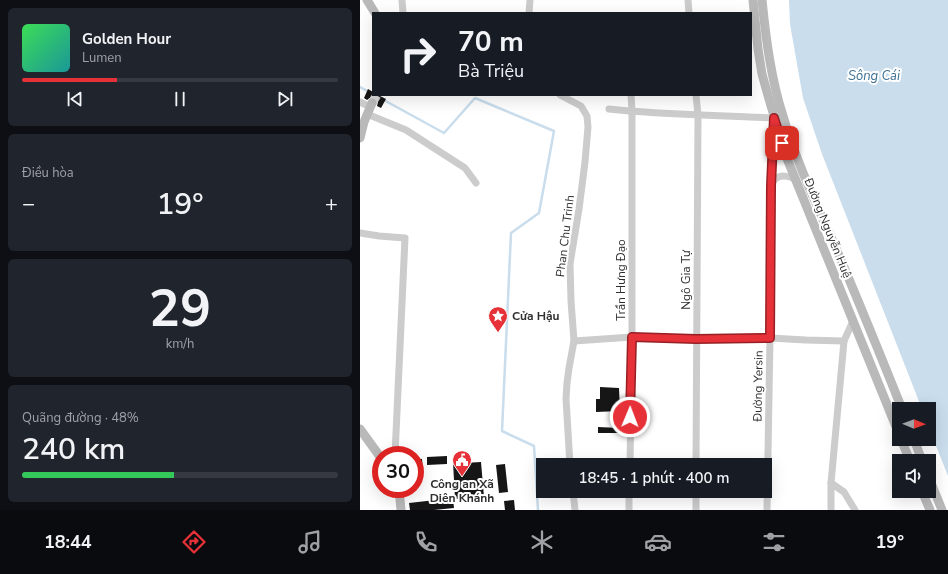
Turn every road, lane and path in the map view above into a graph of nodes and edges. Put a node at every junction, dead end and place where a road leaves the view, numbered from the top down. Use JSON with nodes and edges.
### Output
{"nodes":[{"id":1,"x":367,"y":0,"type":"edge"},
{"id":2,"x":402,"y":0,"type":"edge"},
{"id":3,"x":530,"y":0,"type":"edge"},
{"id":4,"x":688,"y":0,"type":"edge"},
{"id":5,"x":753,"y":0,"type":"edge"},
{"id":6,"x":762,"y":0,"type":"edge"},
{"id":7,"x":374,"y":12,"type":"edge"},
{"id":8,"x":403,"y":12,"type":"edge"},
{"id":9,"x":529,"y":12,"type":"edge"},
{"id":10,"x":689,"y":12,"type":"edge"},
{"id":11,"x":562,"y":96,"type":"edge"},
{"id":12,"x":631,"y":96,"type":"edge"},
{"id":13,"x":696,"y":96,"type":"edge"},
{"id":14,"x":360,"y":102,"type":"edge"},
{"id":15,"x":370,"y":108,"type":"junction"},
{"id":16,"x":609,"y":109,"type":"dead end"},
{"id":17,"x":632,"y":112,"type":"junction"},
{"id":18,"x":698,"y":115,"type":"junction"},
{"id":19,"x":778,"y":116,"type":"junction"},
{"id":20,"x":360,"y":138,"type":"edge"},
{"id":21,"x":796,"y":180,"type":"junction"},
{"id":22,"x":476,"y":183,"type":"dead end"},
{"id":23,"x":771,"y":186,"type":"junction"},
{"id":24,"x":360,"y":233,"type":"edge"},
{"id":25,"x":864,"y":314,"type":"junction"},
{"id":26,"x":853,"y":321,"type":"junction"},
{"id":27,"x":632,"y":337,"type":"junction"},
{"id":28,"x":770,"y":338,"type":"junction"},
{"id":29,"x":696,"y":339,"type":"junction"},
{"id":30,"x":574,"y":341,"type":"junction"},
{"id":31,"x":844,"y":341,"type":"junction"},
{"id":32,"x":899,"y":402,"type":"edge"},
{"id":33,"x":892,"y":417,"type":"edge"},
{"id":34,"x":360,"y":429,"type":"edge"},
{"id":35,"x":372,"y":446,"type":"edge"},
{"id":36,"x":395,"y":446,"type":"edge"},
{"id":37,"x":570,"y":458,"type":"edge"},
{"id":38,"x":630,"y":458,"type":"edge"},
{"id":39,"x":696,"y":458,"type":"edge"},
{"id":40,"x":831,"y":483,"type":"junction"},
{"id":41,"x":936,"y":495,"type":"edge"},
{"id":42,"x":399,"y":498,"type":"edge"},
{"id":43,"x":574,"y":498,"type":"edge"},
{"id":44,"x":630,"y":498,"type":"edge"},
{"id":45,"x":696,"y":498,"type":"edge"},
{"id":46,"x":925,"y":498,"type":"edge"},
{"id":47,"x":401,"y":510,"type":"edge"},
{"id":48,"x":575,"y":510,"type":"edge"},
{"id":49,"x":629,"y":510,"type":"edge"},
{"id":50,"x":696,"y":510,"type":"edge"},
{"id":51,"x":767,"y":510,"type":"edge"},
{"id":52,"x":831,"y":510,"type":"edge"},
{"id":53,"x":855,"y":510,"type":"edge"},
{"id":54,"x":930,"y":510,"type":"edge"},
{"id":55,"x":942,"y":510,"type":"edge"}],
"edges":[{"from":1,"to":7,"type":"main road"},
{"from":2,"to":8,"type":"street"},
{"from":3,"to":9,"type":"street"},
{"from":4,"to":10,"type":"street"},
{"from":5,"to":19,"type":"main road","name":"Đường Nguyễn Huệ"},
{"from":6,"to":19,"type":"main road","name":"Đường Nguyễn Huệ"},
{"from":11,"to":30,"type":"street","name":"Phan Chu Trinh"},
{"from":12,"to":17,"type":"street","name":"Trần Hưng Đạo"},
{"from":13,"to":18,"type":"street","name":"Ngô Gia Tự"},
{"from":14,"to":15,"type":"street"},
{"from":15,"to":20,"type":"main road"},
{"from":15,"to":22,"type":"street"},
{"from":16,"to":17,"type":"street"},
{"from":17,"to":18,"type":"street"},
{"from":17,"to":27,"type":"street","name":"Trần Hưng Đạo"},
{"from":18,"to":19,"type":"street"},
{"from":18,"to":29,"type":"street","name":"Ngô Gia Tự"},
{"from":19,"to":21,"type":"main road","name":"Đường Nguyễn Huệ"},
{"from":19,"to":23,"type":"street","name":"Đường Yersin"},
{"from":19,"to":25,"type":"main road","name":"Đường Nguyễn Huệ"},
{"from":21,"to":23,"type":"street"},
{"from":21,"to":26,"type":"main road","name":"Đường Nguyễn Huệ"},
{"from":23,"to":28,"type":"street","name":"Đường Yersin"},
{"from":24,"to":36,"type":"street"},
{"from":25,"to":26,"type":"main road"},
{"from":25,"to":32,"type":"main road","name":"Đường Nguyễn Huệ"},
{"from":26,"to":31,"type":"street"},
{"from":26,"to":33,"type":"main road","name":"Đường Nguyễn Huệ"},
{"from":27,"to":29,"type":"street"},
{"from":27,"to":30,"type":"street"},
{"from":27,"to":38,"type":"street","name":"Trần Hưng Đạo"},
{"from":28,"to":29,"type":"street"},
{"from":28,"to":31,"type":"street"},
{"from":28,"to":51,"type":"street","name":"Đường Yersin"},
{"from":29,"to":39,"type":"street","name":"Ngô Gia Tự"},
{"from":30,"to":37,"type":"street","name":"Phan Chu Trinh"},
{"from":31,"to":40,"type":"street"},
{"from":34,"to":35,"type":"main road"},
{"from":40,"to":52,"type":"street"},
{"from":40,"to":53,"type":"street"},
{"from":41,"to":55,"type":"main road"},
{"from":42,"to":47,"type":"main road"},
{"from":43,"to":48,"type":"street"},
{"from":44,"to":49,"type":"street"},
{"from":45,"to":50,"type":"street"},
{"from":46,"to":54,"type":"main road"}]}
